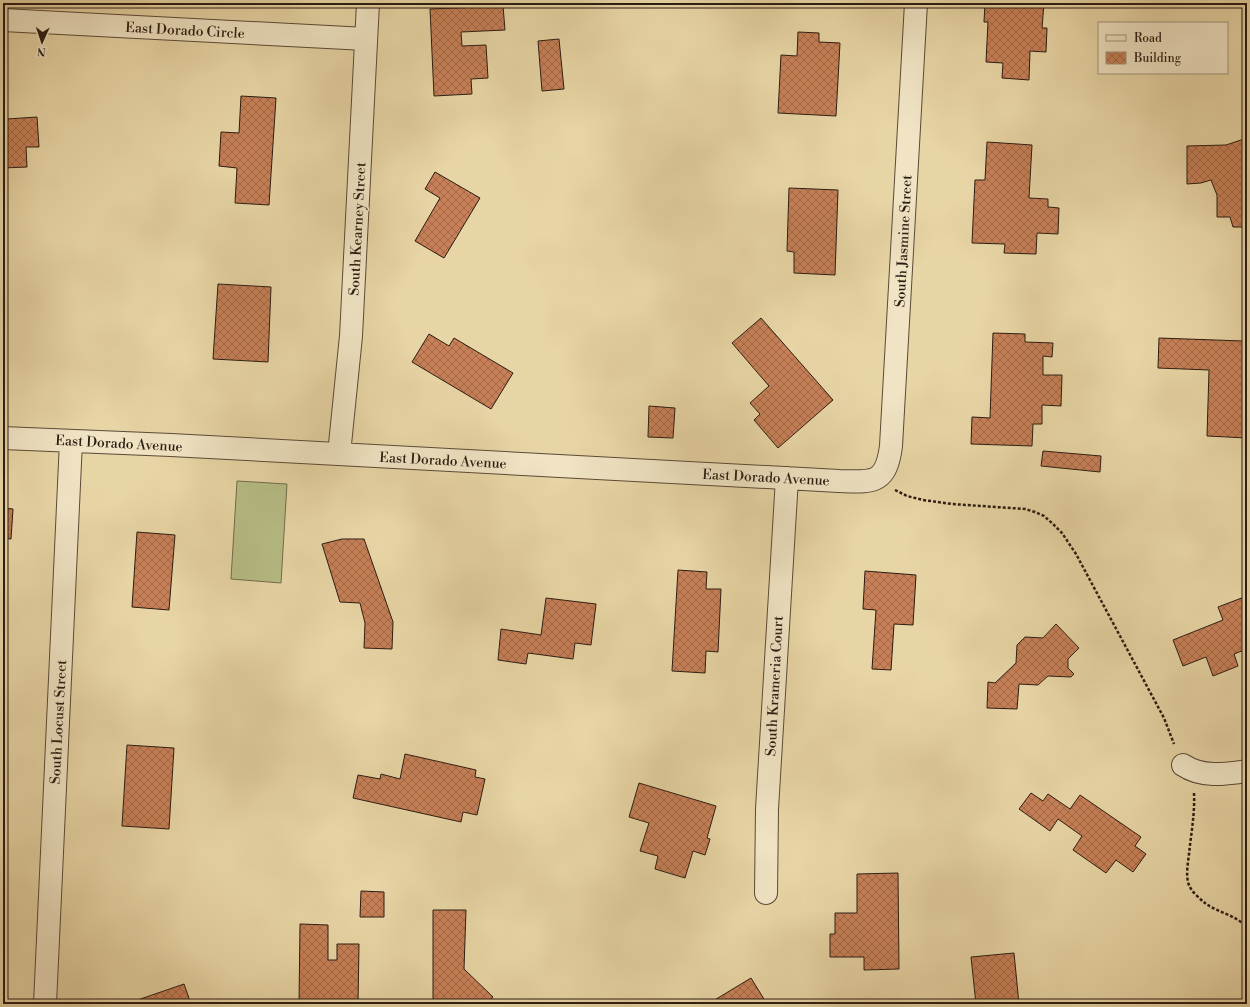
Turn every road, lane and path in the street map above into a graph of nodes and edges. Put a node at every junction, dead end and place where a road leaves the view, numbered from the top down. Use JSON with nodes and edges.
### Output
{"nodes":[{"id":1,"x":368,"y":3,"type":"edge"},
{"id":2,"x":916,"y":3,"type":"edge"},
{"id":3,"x":3,"y":20,"type":"edge"},
{"id":4,"x":366,"y":39,"type":"junction"},
{"id":5,"x":3,"y":438,"type":"edge"},
{"id":6,"x":71,"y":441,"type":"junction"},
{"id":7,"x":339,"y":454,"type":"junction"},
{"id":8,"x":881,"y":476,"type":"junction"},
{"id":9,"x":787,"y":478,"type":"junction"},
{"id":10,"x":1183,"y":765,"type":"junction"},
{"id":11,"x":1247,"y":771,"type":"edge"},
{"id":12,"x":766,"y":893,"type":"dead end"},
{"id":13,"x":1247,"y":928,"type":"edge"},
{"id":14,"x":45,"y":1004,"type":"edge"}],
"edges":[{"from":1,"to":4,"type":"street","name":"South Kearney Street"},
{"from":2,"to":8,"type":"street","name":"South Jasmine Street"},
{"from":3,"to":4,"type":"street","name":"East Dorado Circle"},
{"from":4,"to":7,"type":"street","name":"South Kearney Street"},
{"from":5,"to":6,"type":"street","name":"East Dorado Avenue"},
{"from":6,"to":7,"type":"street","name":"East Dorado Avenue"},
{"from":6,"to":14,"type":"street","name":"South Locust Street"},
{"from":7,"to":9,"type":"street","name":"East Dorado Avenue"},
{"from":8,"to":9,"type":"street","name":"East Dorado Avenue"},
{"from":8,"to":10,"type":"path"},
{"from":9,"to":12,"type":"street","name":"South Krameria Court"},
{"from":10,"to":11,"type":"street"},
{"from":10,"to":13,"type":"path"}]}
